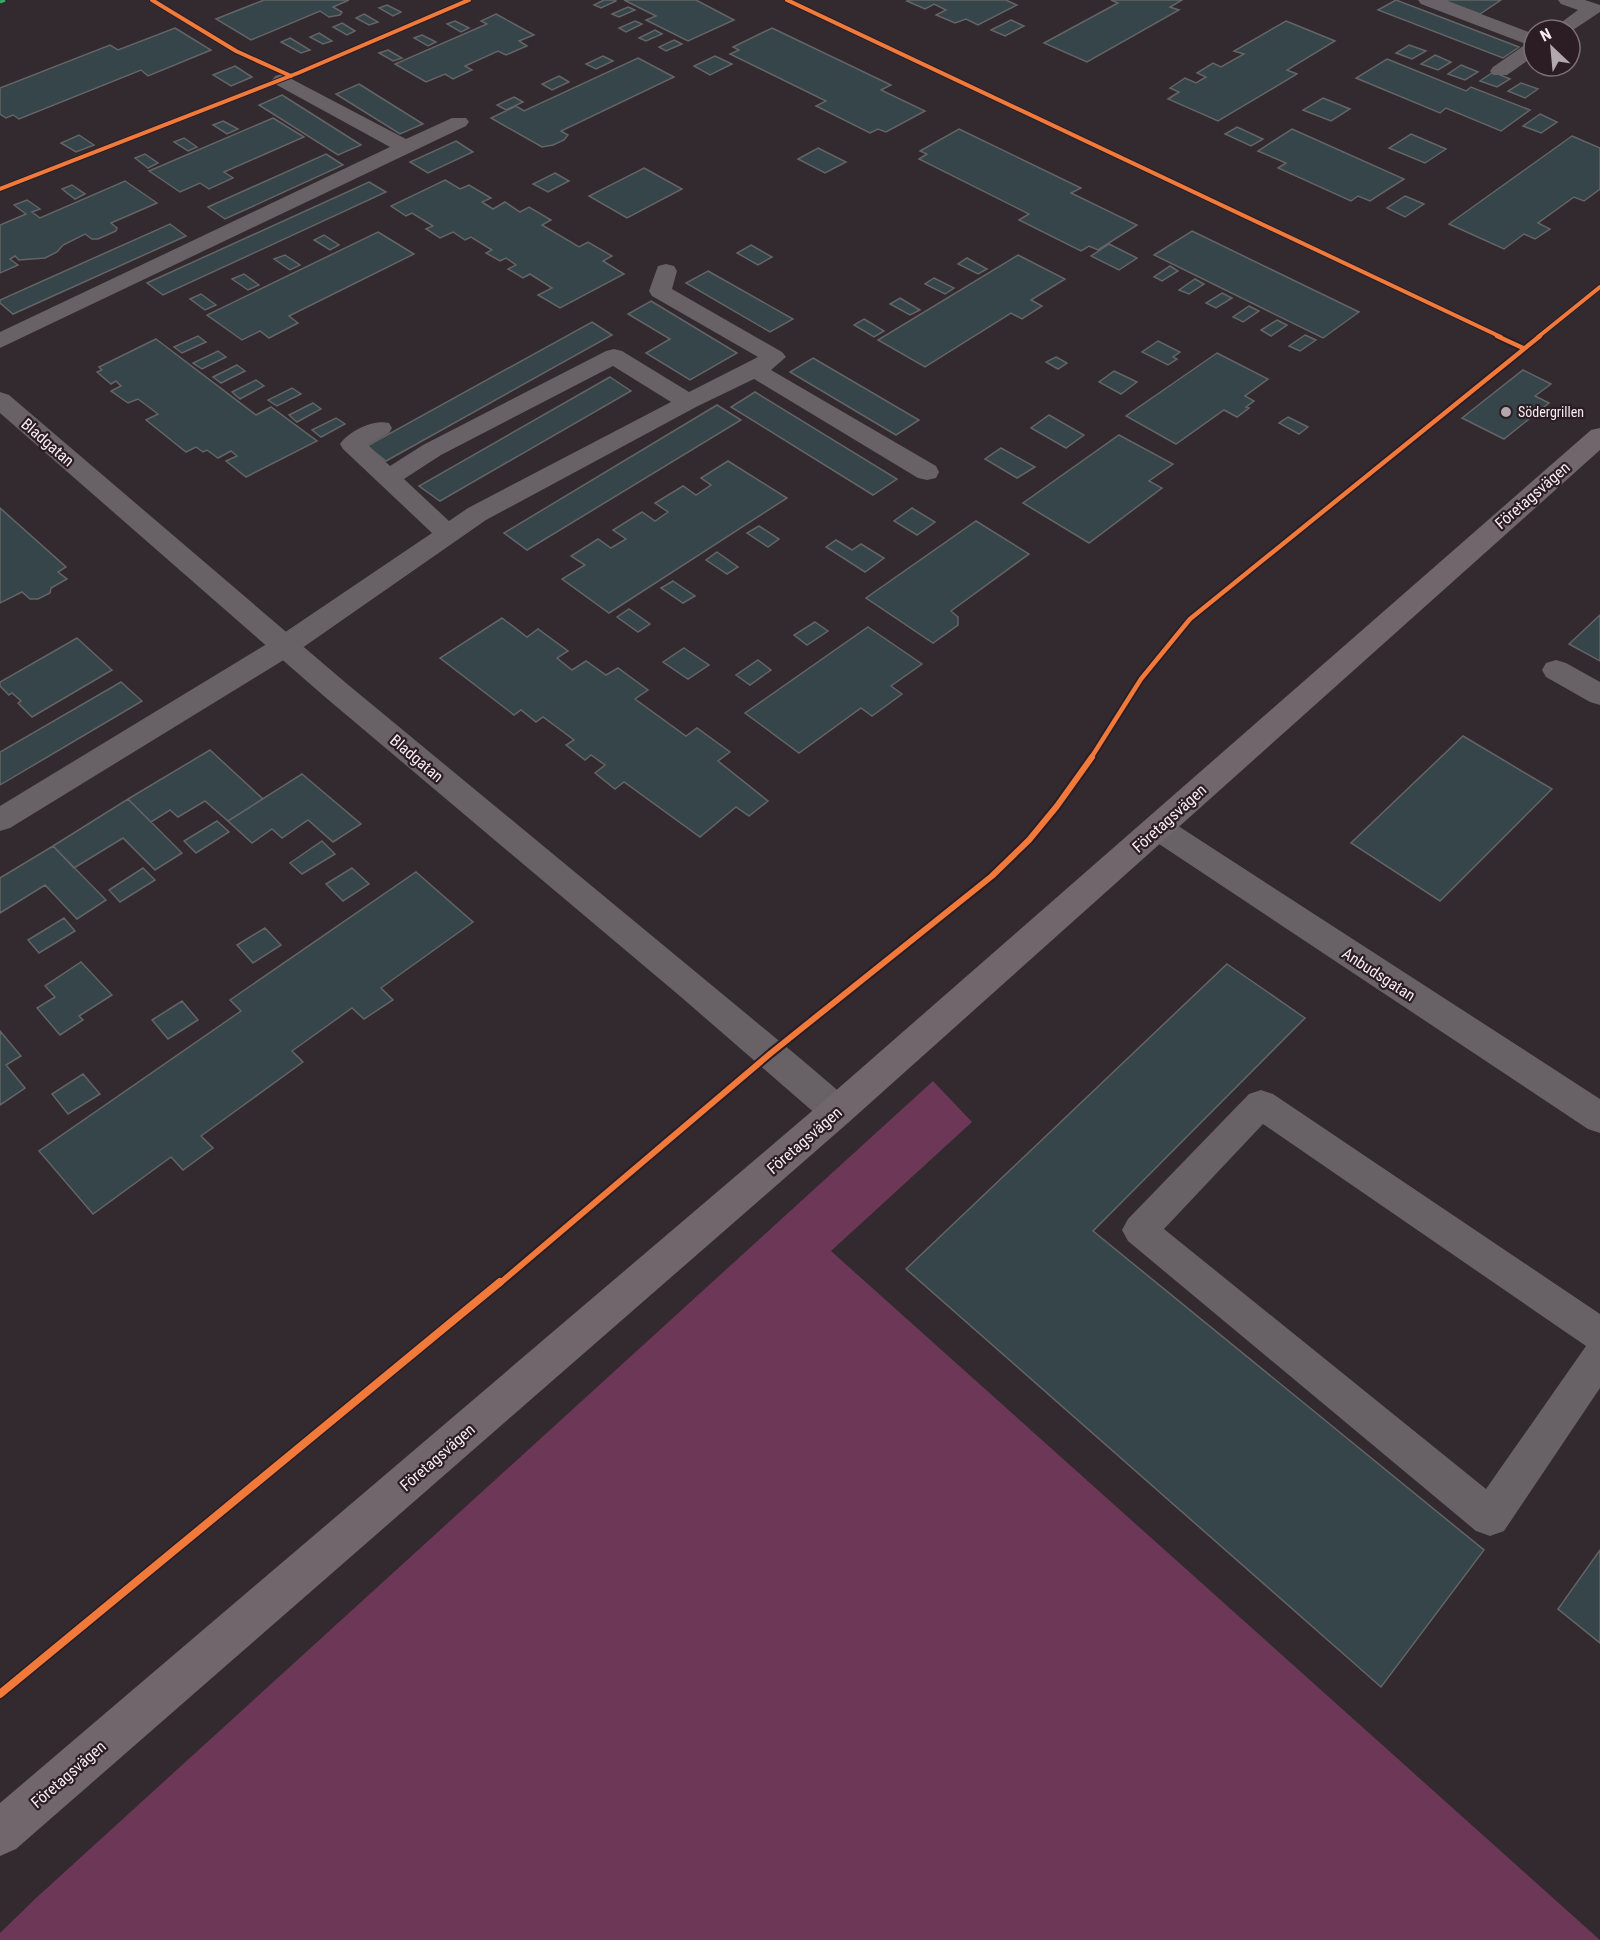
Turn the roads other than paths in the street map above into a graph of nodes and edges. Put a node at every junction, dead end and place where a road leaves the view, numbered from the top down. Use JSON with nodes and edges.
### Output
{"nodes":[{"id":1,"x":1427,"y":0,"type":"edge"},
{"id":2,"x":1568,"y":0,"type":"edge"},
{"id":3,"x":1579,"y":18,"type":"edge"},
{"id":4,"x":1522,"y":36,"type":"edge"},
{"id":5,"x":1522,"y":55,"type":"edge"},
{"id":6,"x":1500,"y":71,"type":"dead end"},
{"id":7,"x":282,"y":80,"type":"dead end"},
{"id":8,"x":459,"y":122,"type":"dead end"},
{"id":9,"x":405,"y":147,"type":"junction"},
{"id":10,"x":666,"y":271,"type":"dead end"},
{"id":11,"x":0,"y":341,"type":"edge"},
{"id":12,"x":755,"y":370,"type":"junction"},
{"id":13,"x":0,"y":400,"type":"edge"},
{"id":14,"x":688,"y":402,"type":"junction"},
{"id":15,"x":380,"y":428,"type":"dead end"},
{"id":16,"x":1600,"y":436,"type":"edge"},
{"id":17,"x":927,"y":472,"type":"dead end"},
{"id":18,"x":388,"y":478,"type":"junction"},
{"id":19,"x":448,"y":534,"type":"junction"},
{"id":20,"x":285,"y":646,"type":"junction"},
{"id":21,"x":1556,"y":670,"type":"dead end"},
{"id":22,"x":1600,"y":695,"type":"edge"},
{"id":23,"x":0,"y":820,"type":"edge"},
{"id":24,"x":1158,"y":828,"type":"junction"},
{"id":25,"x":837,"y":1111,"type":"junction"},
{"id":26,"x":1600,"y":1118,"type":"edge"},
{"id":27,"x":1600,"y":1335,"type":"edge"},
{"id":28,"x":1600,"y":1357,"type":"edge"},
{"id":29,"x":0,"y":1833,"type":"edge"}],
"edges":[{"from":1,"to":4,"type":"lane"},
{"from":2,"to":3,"type":"lane"},
{"from":5,"to":6,"type":"lane"},
{"from":7,"to":9,"type":"lane"},
{"from":8,"to":9,"type":"lane"},
{"from":9,"to":11,"type":"lane"},
{"from":10,"to":12,"type":"lane"},
{"from":12,"to":14,"type":"lane"},
{"from":12,"to":17,"type":"lane"},
{"from":13,"to":20,"type":"street","name":"Bladgatan"},
{"from":14,"to":18,"type":"lane"},
{"from":14,"to":19,"type":"lane"},
{"from":15,"to":18,"type":"lane"},
{"from":16,"to":24,"type":"street","name":"Företagsvägen"},
{"from":18,"to":19,"type":"lane"},
{"from":19,"to":20,"type":"lane"},
{"from":20,"to":23,"type":"lane"},
{"from":20,"to":25,"type":"street","name":"Bladgatan"},
{"from":21,"to":22,"type":"lane"},
{"from":24,"to":25,"type":"street","name":"Företagsvägen"},
{"from":24,"to":26,"type":"street","name":"Anbudsgatan"},
{"from":25,"to":29,"type":"street","name":"Företagsvägen"},
{"from":27,"to":28,"type":"lane"}]}
